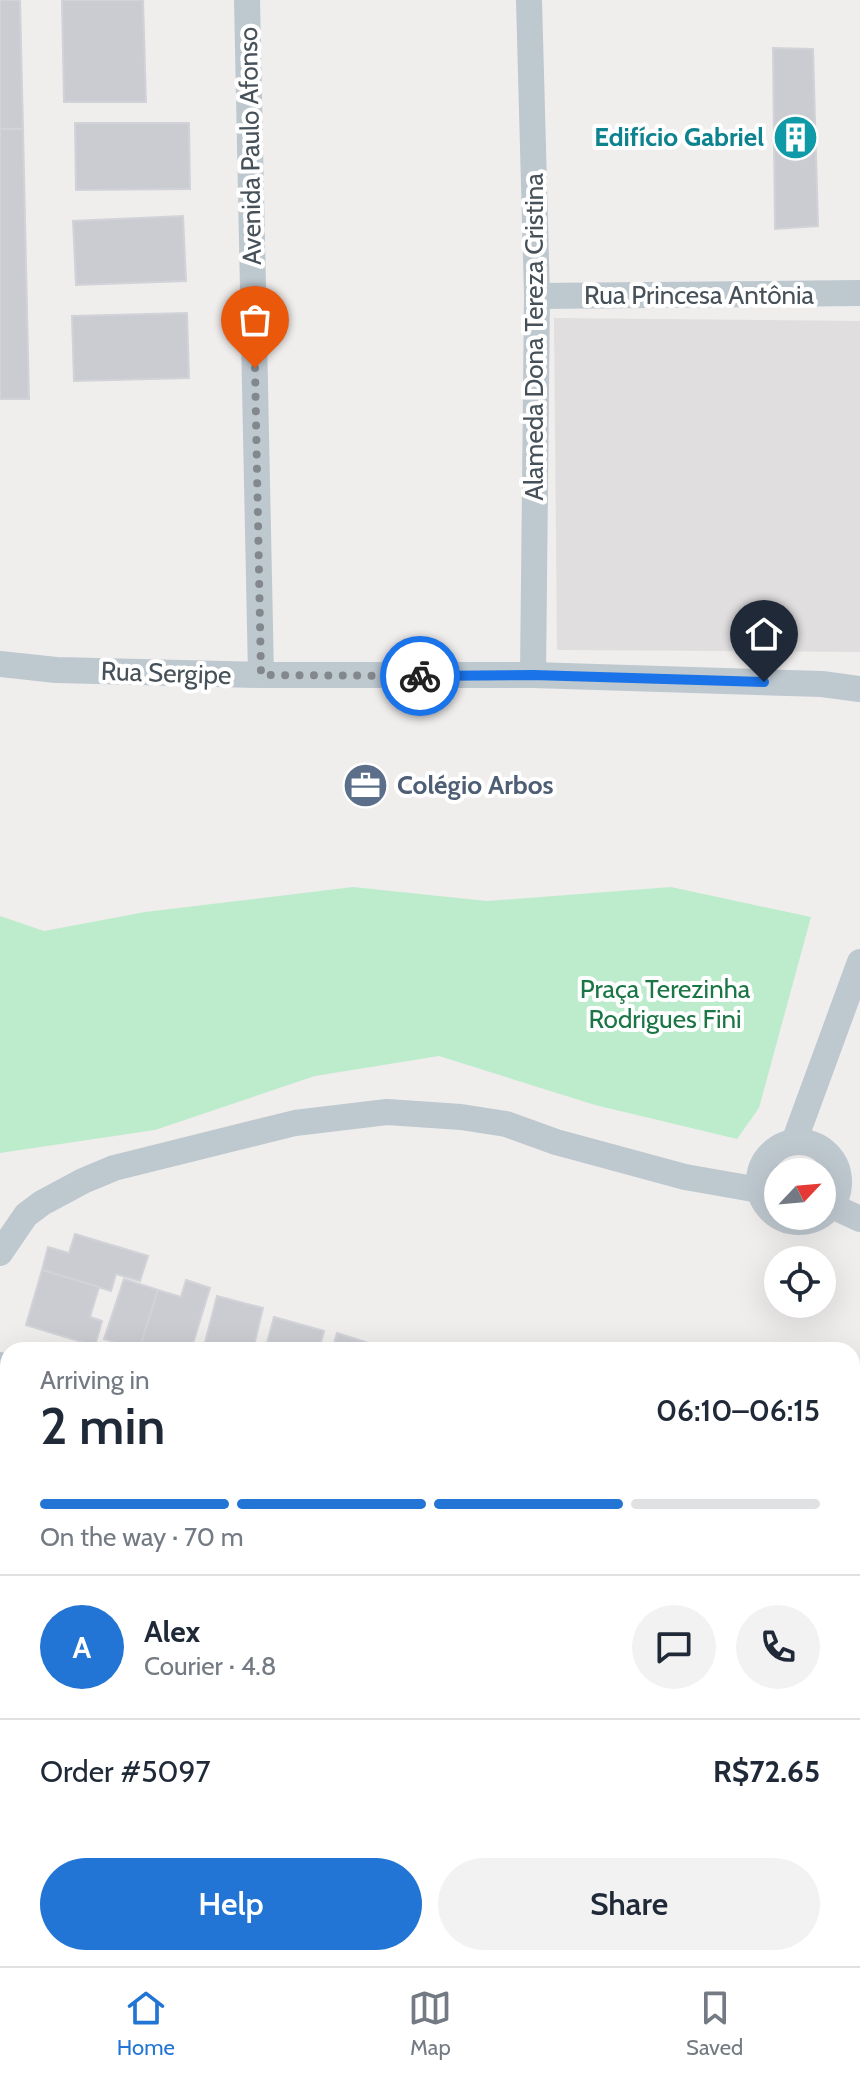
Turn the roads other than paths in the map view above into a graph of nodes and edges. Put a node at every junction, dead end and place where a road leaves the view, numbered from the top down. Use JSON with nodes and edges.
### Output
{"nodes":[{"id":1,"x":247,"y":0,"type":"edge"},
{"id":2,"x":529,"y":0,"type":"edge"},
{"id":3,"x":860,"y":293,"type":"edge"},
{"id":4,"x":537,"y":296,"type":"junction"},
{"id":5,"x":0,"y":664,"type":"edge"},
{"id":6,"x":261,"y":675,"type":"junction"},
{"id":7,"x":533,"y":675,"type":"junction"},
{"id":8,"x":860,"y":689,"type":"edge"},
{"id":9,"x":860,"y":962,"type":"edge"},
{"id":10,"x":794,"y":1142,"type":"junction"},
{"id":11,"x":831,"y":1158,"type":"edge"},
{"id":12,"x":836,"y":1165,"type":"edge"},
{"id":13,"x":759,"y":1190,"type":"junction"},
{"id":14,"x":836,"y":1198,"type":"edge"},
{"id":15,"x":764,"y":1202,"type":"edge"},
{"id":16,"x":836,"y":1208,"type":"edge"},
{"id":17,"x":860,"y":1219,"type":"edge"},
{"id":18,"x":0,"y":1253,"type":"edge"}],
"edges":[{"from":1,"to":6,"type":"street","name":"Avenida Paulo Afonso"},
{"from":2,"to":4,"type":"street","name":"Alameda Dona Tereza Cristina"},
{"from":3,"to":4,"type":"street","name":"Rua Princesa Antônia"},
{"from":4,"to":7,"type":"street","name":"Alameda Dona Tereza Cristina"},
{"from":5,"to":6,"type":"street","name":"Rua Sergipe"},
{"from":6,"to":7,"type":"street","name":"Rua Sergipe"},
{"from":7,"to":8,"type":"street","name":"Rua Sergipe"},
{"from":9,"to":10,"type":"street"},
{"from":10,"to":11,"type":"street"},
{"from":10,"to":13,"type":"street"},
{"from":12,"to":14,"type":"street"},
{"from":13,"to":15,"type":"street"},
{"from":13,"to":18,"type":"street"},
{"from":16,"to":17,"type":"street"}]}
